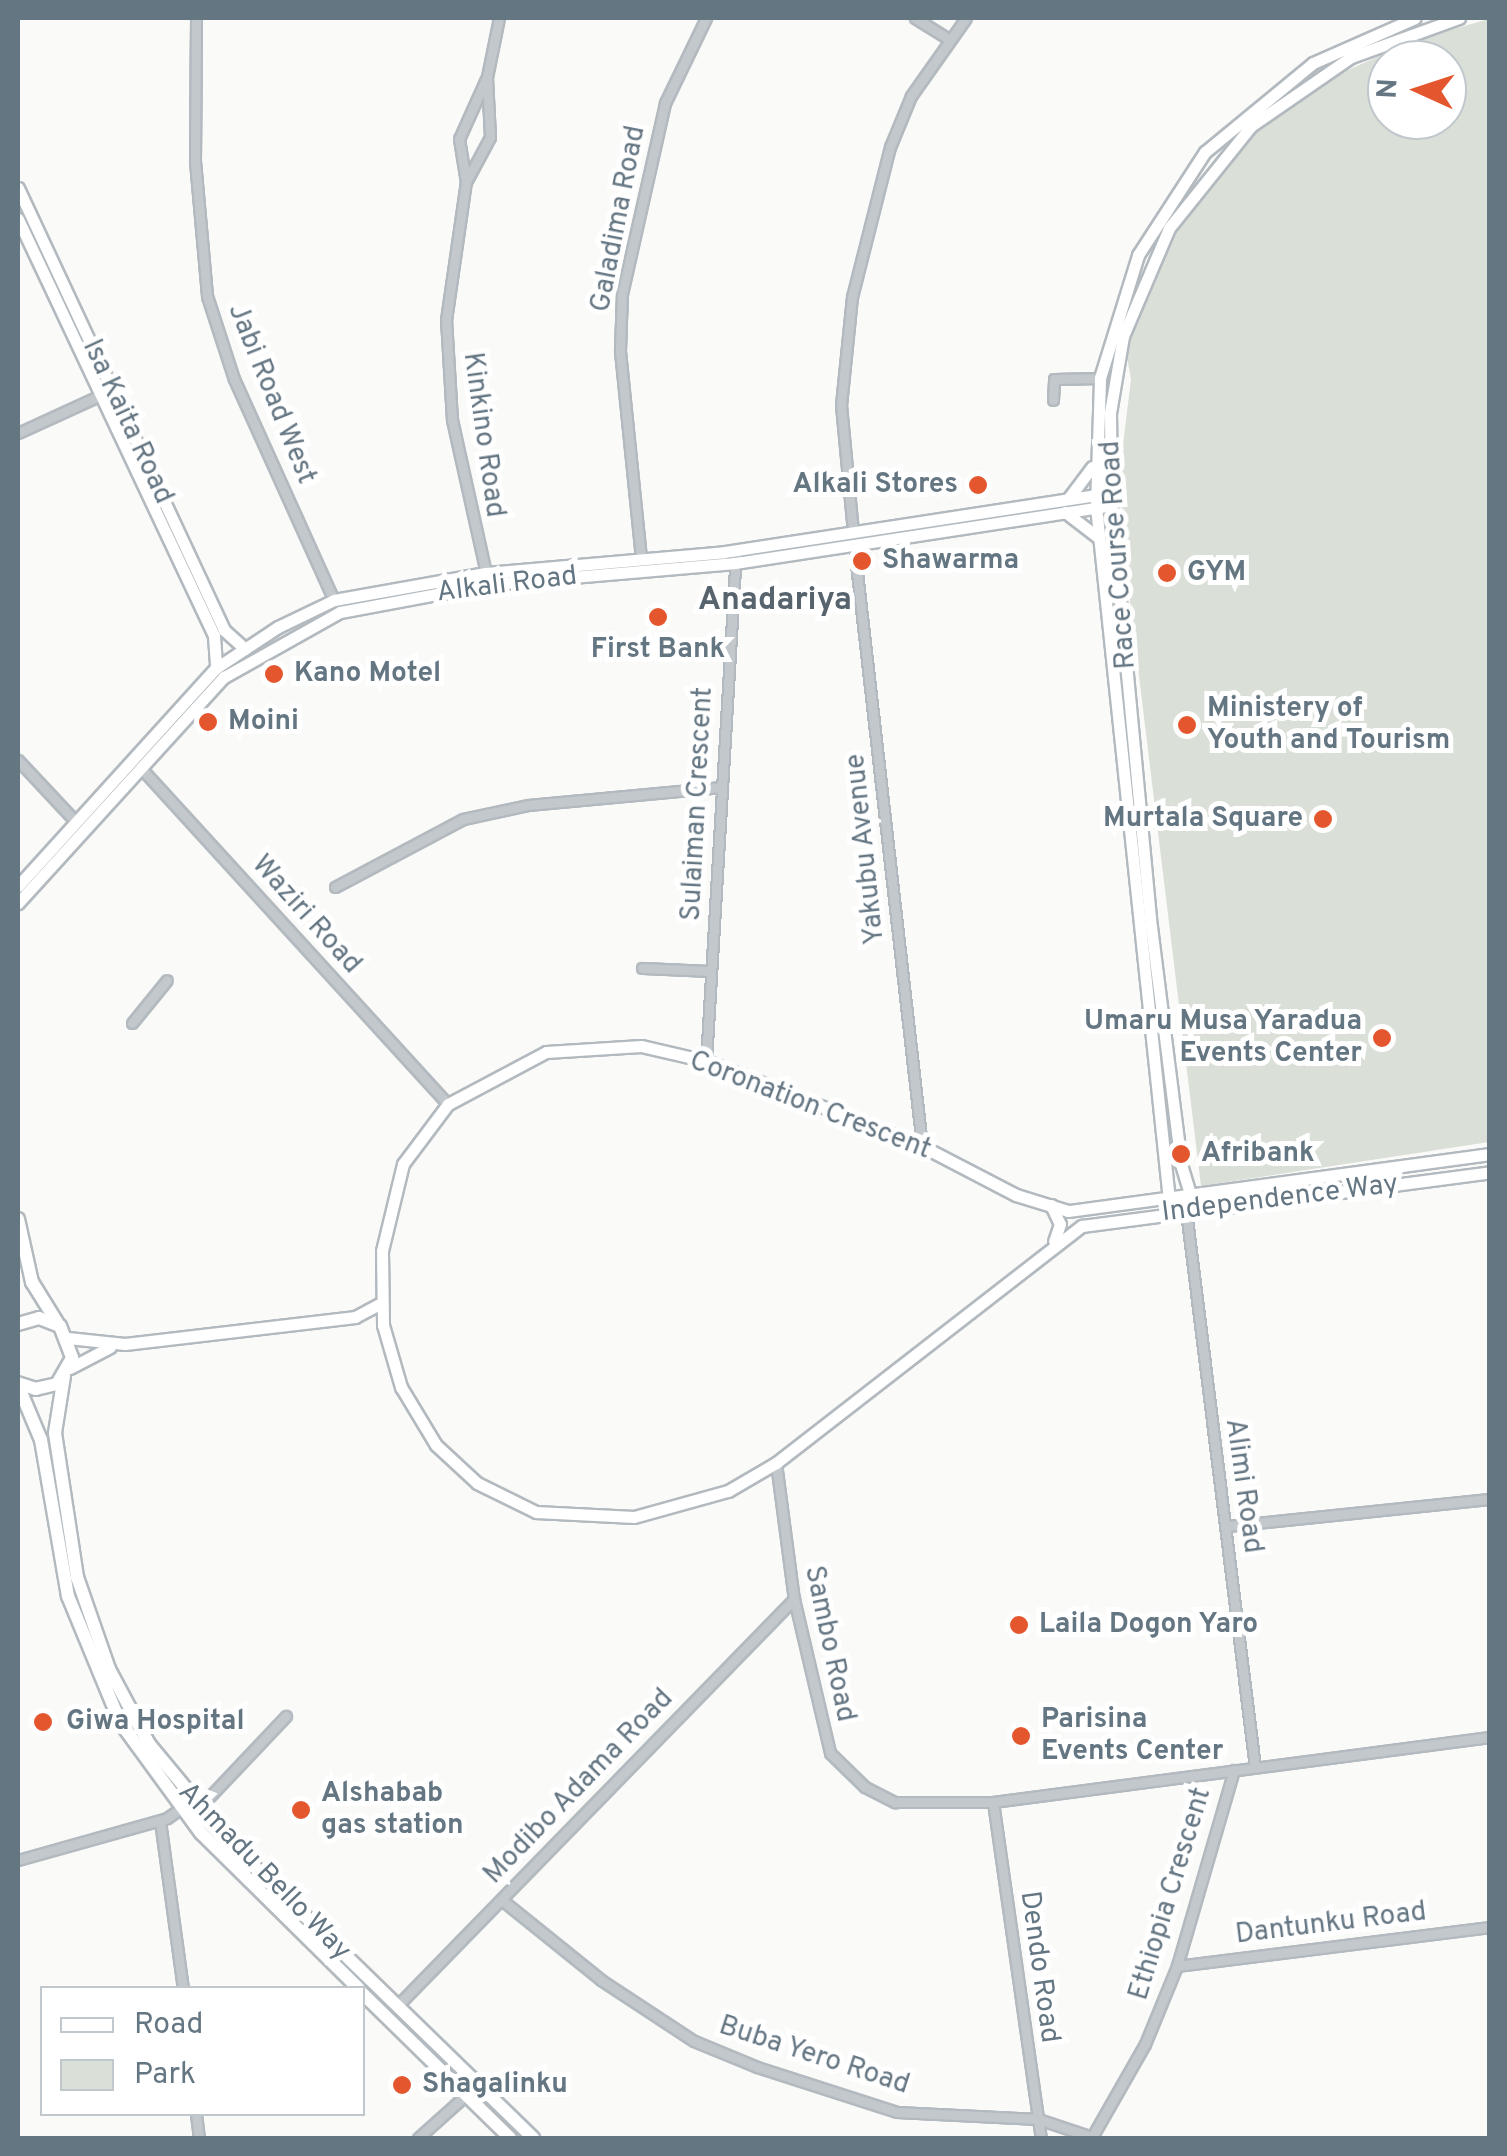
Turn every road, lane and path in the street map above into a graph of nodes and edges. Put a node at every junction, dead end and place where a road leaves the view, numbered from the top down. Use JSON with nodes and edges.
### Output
{"nodes":[{"id":1,"x":196,"y":18,"type":"edge"},
{"id":2,"x":499,"y":18,"type":"edge"},
{"id":3,"x":706,"y":18,"type":"edge"},
{"id":4,"x":915,"y":18,"type":"edge"},
{"id":5,"x":966,"y":18,"type":"edge"},
{"id":6,"x":1415,"y":18,"type":"edge"},
{"id":7,"x":1459,"y":18,"type":"edge"},
{"id":8,"x":947,"y":38,"type":"junction"},
{"id":9,"x":487,"y":76,"type":"junction"},
{"id":10,"x":466,"y":182,"type":"junction"},
{"id":11,"x":18,"y":188,"type":"edge"},
{"id":12,"x":18,"y":218,"type":"edge"},
{"id":13,"x":1100,"y":378,"type":"junction"},
{"id":14,"x":100,"y":395,"type":"junction"},
{"id":15,"x":1053,"y":400,"type":"dead end"},
{"id":16,"x":18,"y":434,"type":"edge"},
{"id":17,"x":1094,"y":463,"type":"junction"},
{"id":18,"x":154,"y":495,"type":"junction"},
{"id":19,"x":1110,"y":500,"type":"junction"},
{"id":20,"x":1096,"y":501,"type":"junction"},
{"id":21,"x":1066,"y":506,"type":"junction"},
{"id":22,"x":1099,"y":538,"type":"junction"},
{"id":23,"x":854,"y":539,"type":"junction"},
{"id":24,"x":736,"y":557,"type":"junction"},
{"id":25,"x":641,"y":558,"type":"junction"},
{"id":26,"x":486,"y":573,"type":"junction"},
{"id":27,"x":334,"y":600,"type":"junction"},
{"id":28,"x":245,"y":649,"type":"junction"},
{"id":29,"x":216,"y":668,"type":"junction"},
{"id":30,"x":18,"y":760,"type":"edge"},
{"id":31,"x":134,"y":761,"type":"junction"},
{"id":32,"x":722,"y":787,"type":"junction"},
{"id":33,"x":75,"y":820,"type":"junction"},
{"id":34,"x":18,"y":886,"type":"edge"},
{"id":35,"x":335,"y":888,"type":"dead end"},
{"id":36,"x":18,"y":902,"type":"edge"},
{"id":37,"x":642,"y":968,"type":"dead end"},
{"id":38,"x":711,"y":971,"type":"junction"},
{"id":39,"x":167,"y":980,"type":"dead end"},
{"id":40,"x":132,"y":1023,"type":"dead end"},
{"id":41,"x":706,"y":1061,"type":"junction"},
{"id":42,"x":448,"y":1104,"type":"junction"},
{"id":43,"x":922,"y":1146,"type":"junction"},
{"id":44,"x":1490,"y":1154,"type":"edge"},
{"id":45,"x":1490,"y":1172,"type":"edge"},
{"id":46,"x":1191,"y":1196,"type":"junction"},
{"id":47,"x":1169,"y":1200,"type":"junction"},
{"id":48,"x":1051,"y":1206,"type":"junction"},
{"id":49,"x":1094,"y":1211,"type":"joint"},
{"id":50,"x":1186,"y":1211,"type":"junction"},
{"id":51,"x":18,"y":1220,"type":"edge"},
{"id":52,"x":1072,"y":1232,"type":"joint"},
{"id":53,"x":1048,"y":1249,"type":"junction"},
{"id":54,"x":381,"y":1303,"type":"junction"},
{"id":55,"x":355,"y":1317,"type":"junction"},
{"id":56,"x":18,"y":1324,"type":"edge"},
{"id":57,"x":384,"y":1325,"type":"junction"},
{"id":58,"x":64,"y":1332,"type":"junction"},
{"id":59,"x":125,"y":1344,"type":"junction"},
{"id":60,"x":67,"y":1372,"type":"junction"},
{"id":61,"x":18,"y":1384,"type":"edge"},
{"id":62,"x":776,"y":1463,"type":"junction"},
{"id":63,"x":1490,"y":1499,"type":"edge"},
{"id":64,"x":1227,"y":1526,"type":"junction"},
{"id":65,"x":794,"y":1599,"type":"junction"},
{"id":66,"x":286,"y":1716,"type":"dead end"},
{"id":67,"x":1490,"y":1736,"type":"edge"},
{"id":68,"x":1254,"y":1767,"type":"junction"},
{"id":69,"x":1234,"y":1770,"type":"junction"},
{"id":70,"x":992,"y":1802,"type":"junction"},
{"id":71,"x":180,"y":1808,"type":"junction"},
{"id":72,"x":198,"y":1808,"type":"junction"},
{"id":73,"x":160,"y":1820,"type":"junction"},
{"id":74,"x":18,"y":1860,"type":"edge"},
{"id":75,"x":502,"y":1900,"type":"junction"},
{"id":76,"x":1490,"y":1927,"type":"edge"},
{"id":77,"x":1177,"y":1966,"type":"junction"},
{"id":78,"x":184,"y":1986,"type":"edge"},
{"id":79,"x":355,"y":1986,"type":"edge"},
{"id":80,"x":365,"y":1996,"type":"edge"},
{"id":81,"x":396,"y":2006,"type":"junction"},
{"id":82,"x":466,"y":2095,"type":"junction"},
{"id":83,"x":1038,"y":2120,"type":"junction"},
{"id":84,"x":418,"y":2138,"type":"edge"},
{"id":85,"x":510,"y":2138,"type":"edge"},
{"id":86,"x":532,"y":2138,"type":"edge"},
{"id":87,"x":1041,"y":2138,"type":"edge"},
{"id":88,"x":1092,"y":2138,"type":"edge"}],
"edges":[{"from":1,"to":27,"type":"street","name":"Jabi Road West"},
{"from":2,"to":9,"type":"street","name":"Kinkino Road"},
{"from":3,"to":25,"type":"street","name":"Galadima Road"},
{"from":4,"to":8,"type":"street"},
{"from":5,"to":8,"type":"street","name":"Yakubu Avenue"},
{"from":6,"to":13,"type":"main road","name":"Race Course Road"},
{"from":7,"to":19,"type":"main road","name":"Race Course Road"},
{"from":8,"to":23,"type":"street","name":"Yakubu Avenue"},
{"from":9,"to":10,"type":"street","name":"Kinkino Road"},
{"from":9,"to":10,"type":"street","name":"Kinkino Road"},
{"from":10,"to":26,"type":"street","name":"Kinkino Road"},
{"from":11,"to":18,"type":"main road","name":"Isa Kaita Road"},
{"from":12,"to":14,"type":"main road","name":"Isa Kaita Road"},
{"from":13,"to":15,"type":"street"},
{"from":13,"to":17,"type":"main road","name":"Race Course Road"},
{"from":14,"to":16,"type":"street"},
{"from":14,"to":18,"type":"main road","name":"Isa Kaita Road"},
{"from":17,"to":20,"type":"main road","name":"Race Course Road"},
{"from":17,"to":21,"type":"main road"},
{"from":18,"to":28,"type":"main road","name":"Isa Kaita Road"},
{"from":18,"to":29,"type":"main road","name":"Isa Kaita Road"},
{"from":19,"to":20,"type":"main road","name":"Alkali Road"},
{"from":19,"to":46,"type":"main road","name":"Race Course Road"},
{"from":20,"to":21,"type":"main road","name":"Alkali Road"},
{"from":20,"to":22,"type":"main road","name":"Race Course Road"},
{"from":21,"to":22,"type":"main road"},
{"from":21,"to":23,"type":"main road","name":"Alkali Road"},
{"from":22,"to":47,"type":"main road","name":"Race Course Road"},
{"from":23,"to":24,"type":"main road","name":"Alkali Road"},
{"from":23,"to":43,"type":"street","name":"Yakubu Avenue"},
{"from":24,"to":25,"type":"main road","name":"Alkali Road"},
{"from":24,"to":31,"type":"main road","name":"Alkali Road"},
{"from":24,"to":32,"type":"street","name":"Sulaiman Crescent"},
{"from":25,"to":26,"type":"main road","name":"Alkali Road"},
{"from":26,"to":27,"type":"main road","name":"Alkali Road"},
{"from":27,"to":28,"type":"main road","name":"Alkali Road"},
{"from":28,"to":29,"type":"main road","name":"Alkali Road"},
{"from":29,"to":31,"type":"main road","name":"Alkali Road"},
{"from":30,"to":33,"type":"street"},
{"from":31,"to":33,"type":"main road","name":"Alkali Road"},
{"from":31,"to":36,"type":"main road","name":"Alkali Road"},
{"from":31,"to":42,"type":"street","name":"Waziri Road"},
{"from":32,"to":35,"type":"street"},
{"from":32,"to":38,"type":"street","name":"Sulaiman Crescent"},
{"from":33,"to":34,"type":"main road","name":"Alkali Road"},
{"from":37,"to":38,"type":"street"},
{"from":38,"to":41,"type":"street","name":"Sulaiman Crescent"},
{"from":39,"to":40,"type":"street"},
{"from":41,"to":42,"type":"main road","name":"Coronation Crescent"},
{"from":41,"to":43,"type":"main road","name":"Coronation Crescent"},
{"from":42,"to":54,"type":"main road","name":"Coronation Crescent"},
{"from":43,"to":48,"type":"main road","name":"Coronation Crescent"},
{"from":44,"to":46,"type":"main road","name":"Independence Way"},
{"from":45,"to":50,"type":"main road","name":"Independence Way"},
{"from":46,"to":47,"type":"main road","name":"Independence Way"},
{"from":47,"to":49,"type":"main road","name":"Independence Way"},
{"from":48,"to":49,"type":"main road","name":"Coronation Crescent"},
{"from":48,"to":53,"type":"main road"},
{"from":50,"to":52,"type":"main road","name":"Independence Way"},
{"from":50,"to":64,"type":"street","name":"Alimi Road"},
{"from":51,"to":58,"type":"main road"},
{"from":52,"to":53,"type":"main road","name":"Coronation Crescent"},
{"from":53,"to":62,"type":"main road","name":"Coronation Crescent"},
{"from":54,"to":55,"type":"main road"},
{"from":54,"to":57,"type":"main road","name":"Coronation Crescent"},
{"from":55,"to":57,"type":"main road"},
{"from":55,"to":59,"type":"main road"},
{"from":56,"to":58,"type":"main road"},
{"from":57,"to":62,"type":"main road","name":"Coronation Crescent"},
{"from":58,"to":59,"type":"main road"},
{"from":58,"to":60,"type":"main road","name":"Ahmadu Bello Way"},
{"from":59,"to":60,"type":"main road"},
{"from":60,"to":61,"type":"main road"},
{"from":60,"to":72,"type":"main road","name":"Ahmadu Bello Way"},
{"from":61,"to":71,"type":"main road","name":"Ahmadu Bello Way"},
{"from":62,"to":65,"type":"street","name":"Sambo Road"},
{"from":63,"to":64,"type":"street"},
{"from":64,"to":68,"type":"street","name":"Alimi Road"},
{"from":65,"to":70,"type":"street","name":"Sambo Road"},
{"from":65,"to":75,"type":"street","name":"Modibo Adama Road"},
{"from":66,"to":72,"type":"street"},
{"from":67,"to":68,"type":"street","name":"Sambo Road"},
{"from":68,"to":69,"type":"street","name":"Sambo Road"},
{"from":69,"to":70,"type":"street","name":"Sambo Road"},
{"from":69,"to":77,"type":"street","name":"Ethiopia Crescent"},
{"from":70,"to":83,"type":"street","name":"Dendo Road"},
{"from":71,"to":73,"type":"street"},
{"from":71,"to":79,"type":"main road","name":"Ahmadu Bello Way"},
{"from":72,"to":81,"type":"main road","name":"Ahmadu Bello Way"},
{"from":73,"to":74,"type":"street"},
{"from":73,"to":78,"type":"street"},
{"from":75,"to":81,"type":"street","name":"Modibo Adama Road"},
{"from":75,"to":83,"type":"street","name":"Buba Yero Road"},
{"from":76,"to":77,"type":"street","name":"Dantunku Road"},
{"from":77,"to":88,"type":"street","name":"Ethiopia Crescent"},
{"from":80,"to":82,"type":"main road","name":"Ahmadu Bello Way"},
{"from":81,"to":86,"type":"main road","name":"Ahmadu Bello Way"},
{"from":82,"to":84,"type":"street"},
{"from":82,"to":85,"type":"main road","name":"Ahmadu Bello Way"},
{"from":83,"to":87,"type":"street","name":"Dendo Road"},
{"from":83,"to":88,"type":"street","name":"Ethiopia Crescent"}]}
